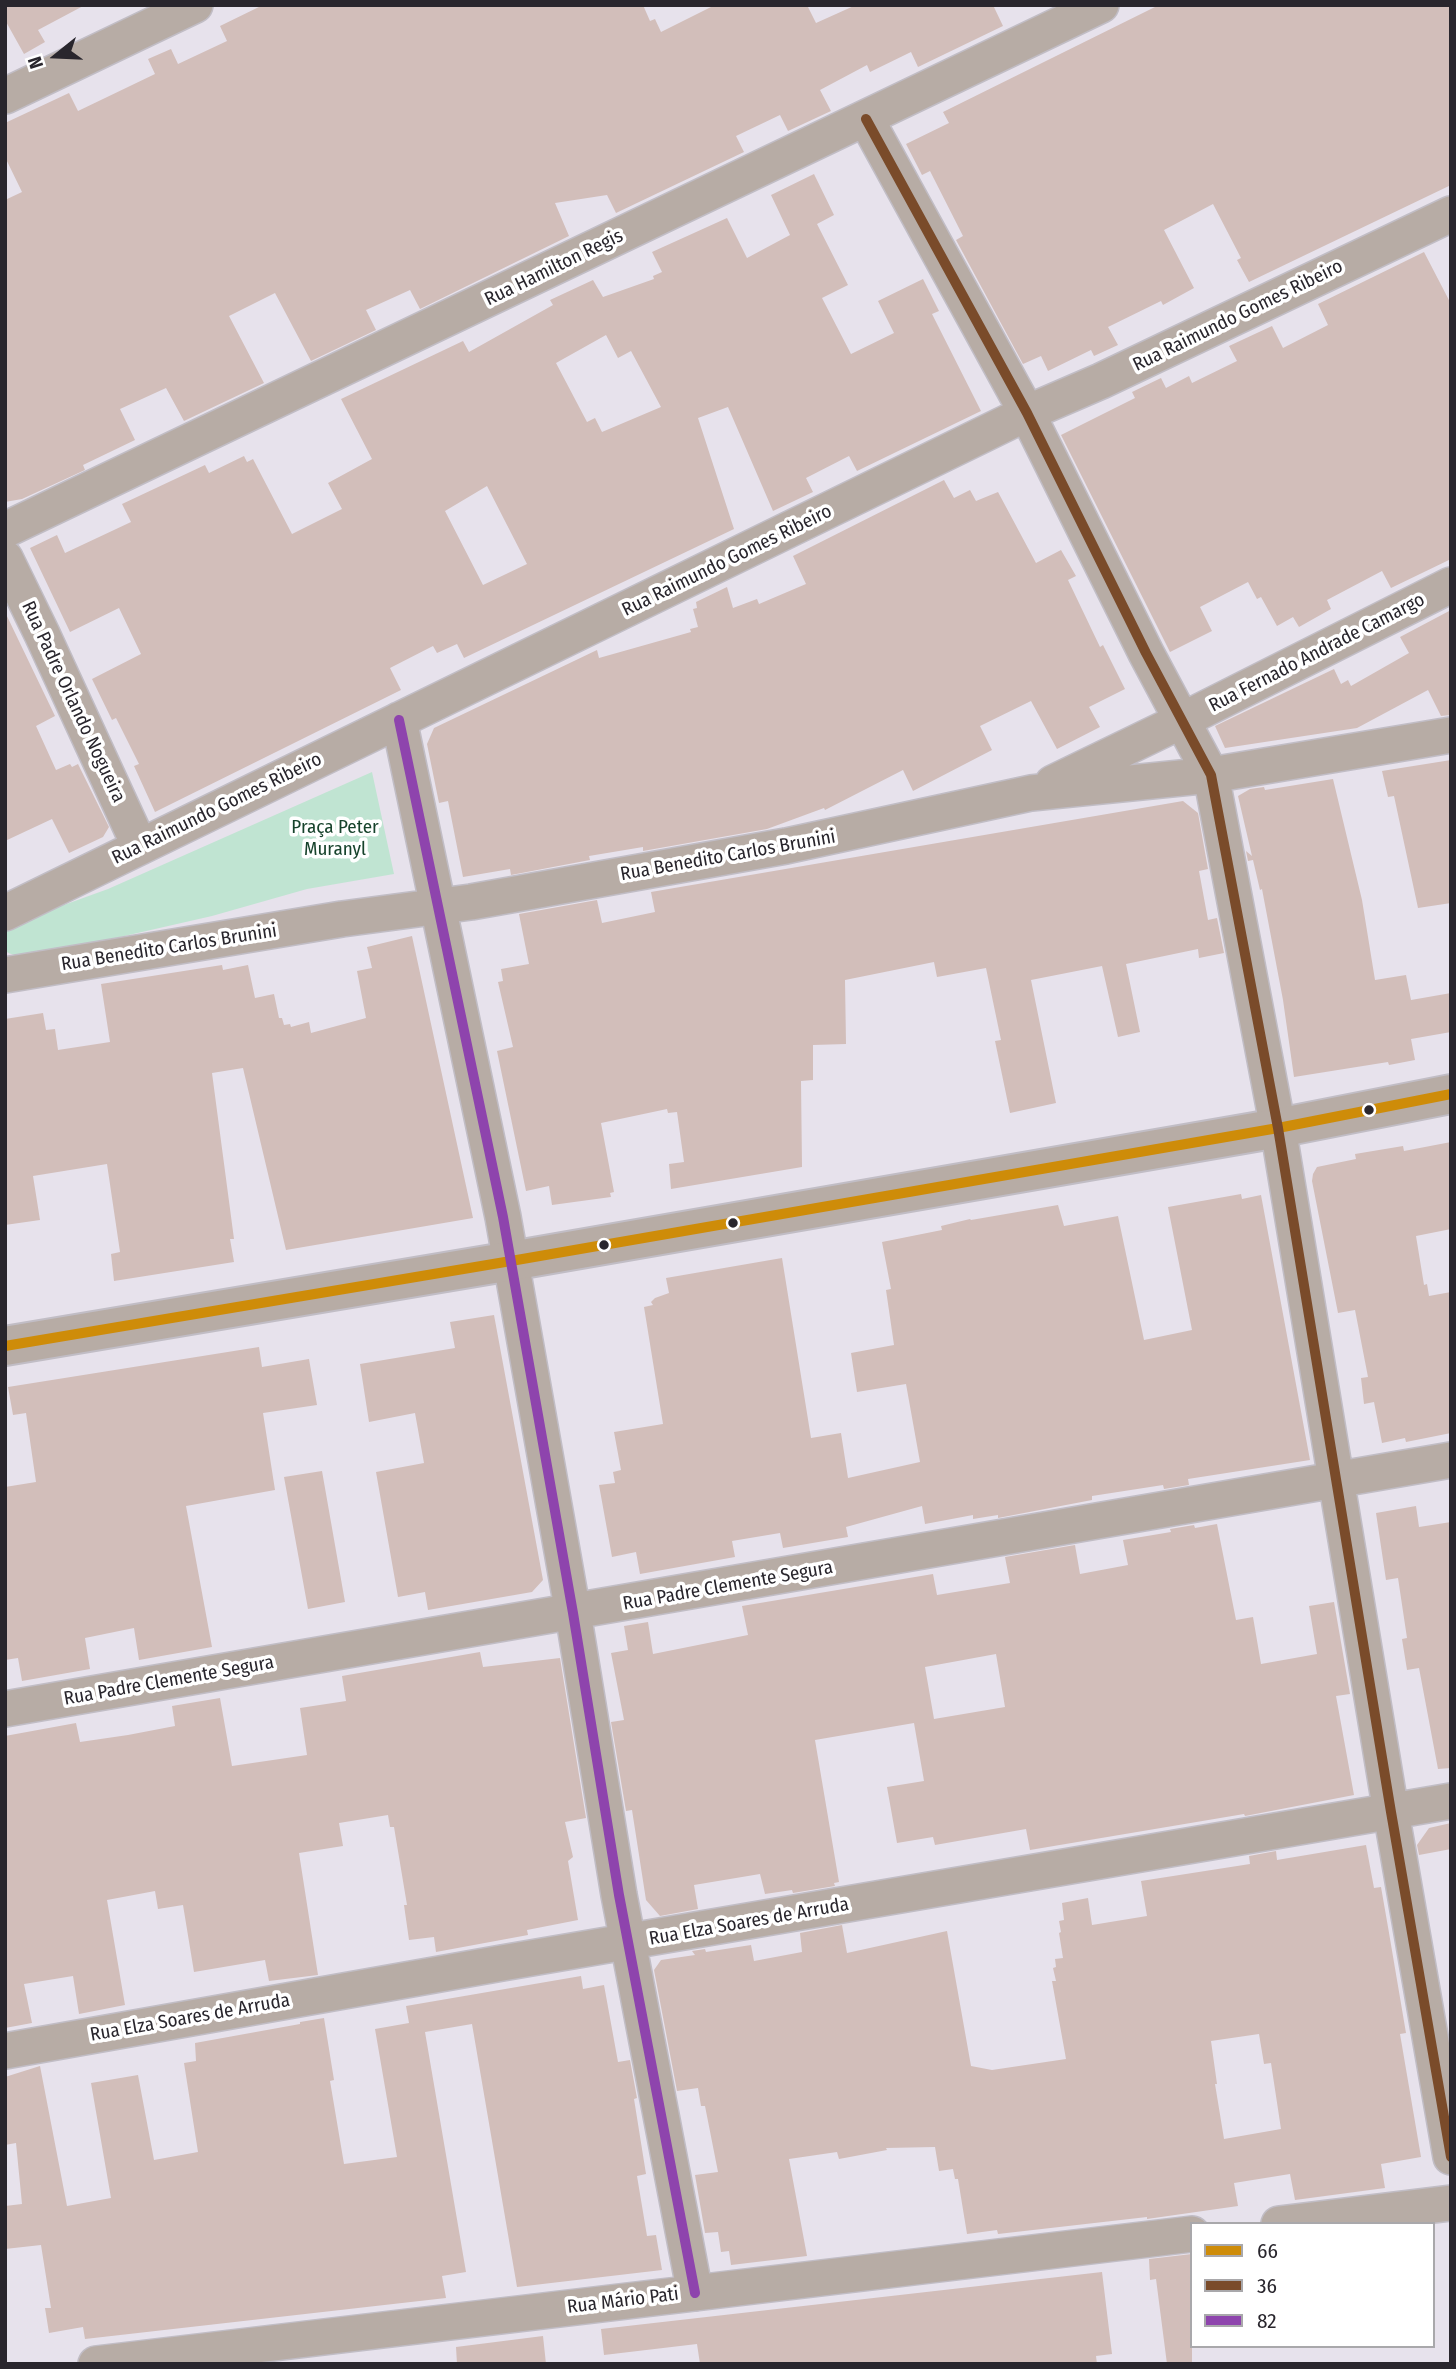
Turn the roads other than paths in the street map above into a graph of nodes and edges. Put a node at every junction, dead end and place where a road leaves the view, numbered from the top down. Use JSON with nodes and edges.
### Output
{"nodes":[{"id":1,"x":195,"y":5,"type":"edge"},
{"id":2,"x":1101,"y":5,"type":"edge"},
{"id":3,"x":5,"y":96,"type":"edge"},
{"id":4,"x":866,"y":119,"type":"junction"},
{"id":5,"x":1451,"y":214,"type":"edge"},
{"id":6,"x":1027,"y":413,"type":"junction"},
{"id":7,"x":5,"y":530,"type":"edge"},
{"id":8,"x":5,"y":558,"type":"edge"},
{"id":9,"x":1451,"y":585,"type":"edge"},
{"id":10,"x":399,"y":720,"type":"junction"},
{"id":11,"x":1181,"y":721,"type":"junction"},
{"id":12,"x":1451,"y":735,"type":"edge"},
{"id":13,"x":1211,"y":775,"type":"junction"},
{"id":14,"x":1031,"y":793,"type":"junction"},
{"id":15,"x":140,"y":847,"type":"junction"},
{"id":16,"x":437,"y":906,"type":"junction"},
{"id":17,"x":5,"y":913,"type":"edge"},
{"id":18,"x":5,"y":975,"type":"edge"},
{"id":19,"x":1451,"y":1094,"type":"edge"},
{"id":20,"x":1278,"y":1128,"type":"junction"},
{"id":21,"x":511,"y":1261,"type":"junction"},
{"id":22,"x":5,"y":1346,"type":"edge"},
{"id":23,"x":1451,"y":1460,"type":"edge"},
{"id":24,"x":1336,"y":1480,"type":"junction"},
{"id":25,"x":573,"y":1613,"type":"junction"},
{"id":26,"x":5,"y":1709,"type":"edge"},
{"id":27,"x":1451,"y":1801,"type":"edge"},
{"id":28,"x":1391,"y":1812,"type":"junction"},
{"id":29,"x":627,"y":1942,"type":"junction"},
{"id":30,"x":5,"y":2051,"type":"edge"},
{"id":31,"x":1451,"y":2157,"type":"edge"},
{"id":32,"x":1451,"y":2203,"type":"edge"},
{"id":33,"x":1295,"y":2222,"type":"edge"},
{"id":34,"x":1190,"y":2234,"type":"edge"},
{"id":35,"x":695,"y":2293,"type":"junction"},
{"id":36,"x":96,"y":2364,"type":"edge"}],
"edges":[{"from":1,"to":3,"type":"street"},
{"from":2,"to":4,"type":"street","name":"Rua Hamilton Regis"},
{"from":4,"to":6,"type":"street"},
{"from":4,"to":7,"type":"street","name":"Rua Hamilton Regis"},
{"from":5,"to":6,"type":"street","name":"Rua Raimundo Gomes Ribeiro"},
{"from":6,"to":10,"type":"street","name":"Rua Raimundo Gomes Ribeiro"},
{"from":6,"to":11,"type":"street"},
{"from":8,"to":15,"type":"street","name":"Rua Padre Orlando Nogueira"},
{"from":9,"to":11,"type":"street","name":"Rua Fernado Andrade Camargo"},
{"from":10,"to":15,"type":"street","name":"Rua Raimundo Gomes Ribeiro"},
{"from":10,"to":16,"type":"street"},
{"from":11,"to":13,"type":"street"},
{"from":11,"to":14,"type":"street","name":"Rua Fernado Andrade Camargo"},
{"from":12,"to":13,"type":"street","name":"Rua Benedito Carlos Brunini"},
{"from":13,"to":14,"type":"street","name":"Rua Benedito Carlos Brunini"},
{"from":13,"to":20,"type":"street"},
{"from":14,"to":16,"type":"street","name":"Rua Benedito Carlos Brunini"},
{"from":15,"to":17,"type":"street","name":"Rua Raimundo Gomes Ribeiro"},
{"from":16,"to":18,"type":"street","name":"Rua Benedito Carlos Brunini"},
{"from":16,"to":21,"type":"street"},
{"from":19,"to":20,"type":"street"},
{"from":20,"to":21,"type":"street"},
{"from":20,"to":24,"type":"street"},
{"from":21,"to":22,"type":"street"},
{"from":21,"to":25,"type":"street"},
{"from":23,"to":24,"type":"street","name":"Rua Padre Clemente Segura"},
{"from":24,"to":25,"type":"street","name":"Rua Padre Clemente Segura"},
{"from":24,"to":28,"type":"street"},
{"from":25,"to":26,"type":"street","name":"Rua Padre Clemente Segura"},
{"from":25,"to":29,"type":"street"},
{"from":27,"to":28,"type":"street","name":"Rua Elza Soares de Arruda"},
{"from":28,"to":29,"type":"street","name":"Rua Elza Soares de Arruda"},
{"from":28,"to":31,"type":"street"},
{"from":29,"to":30,"type":"street","name":"Rua Elza Soares de Arruda"},
{"from":29,"to":35,"type":"street"},
{"from":32,"to":33,"type":"street"},
{"from":34,"to":35,"type":"street","name":"Rua Mário Pati"},
{"from":35,"to":36,"type":"street","name":"Rua Mário Pati"}]}
